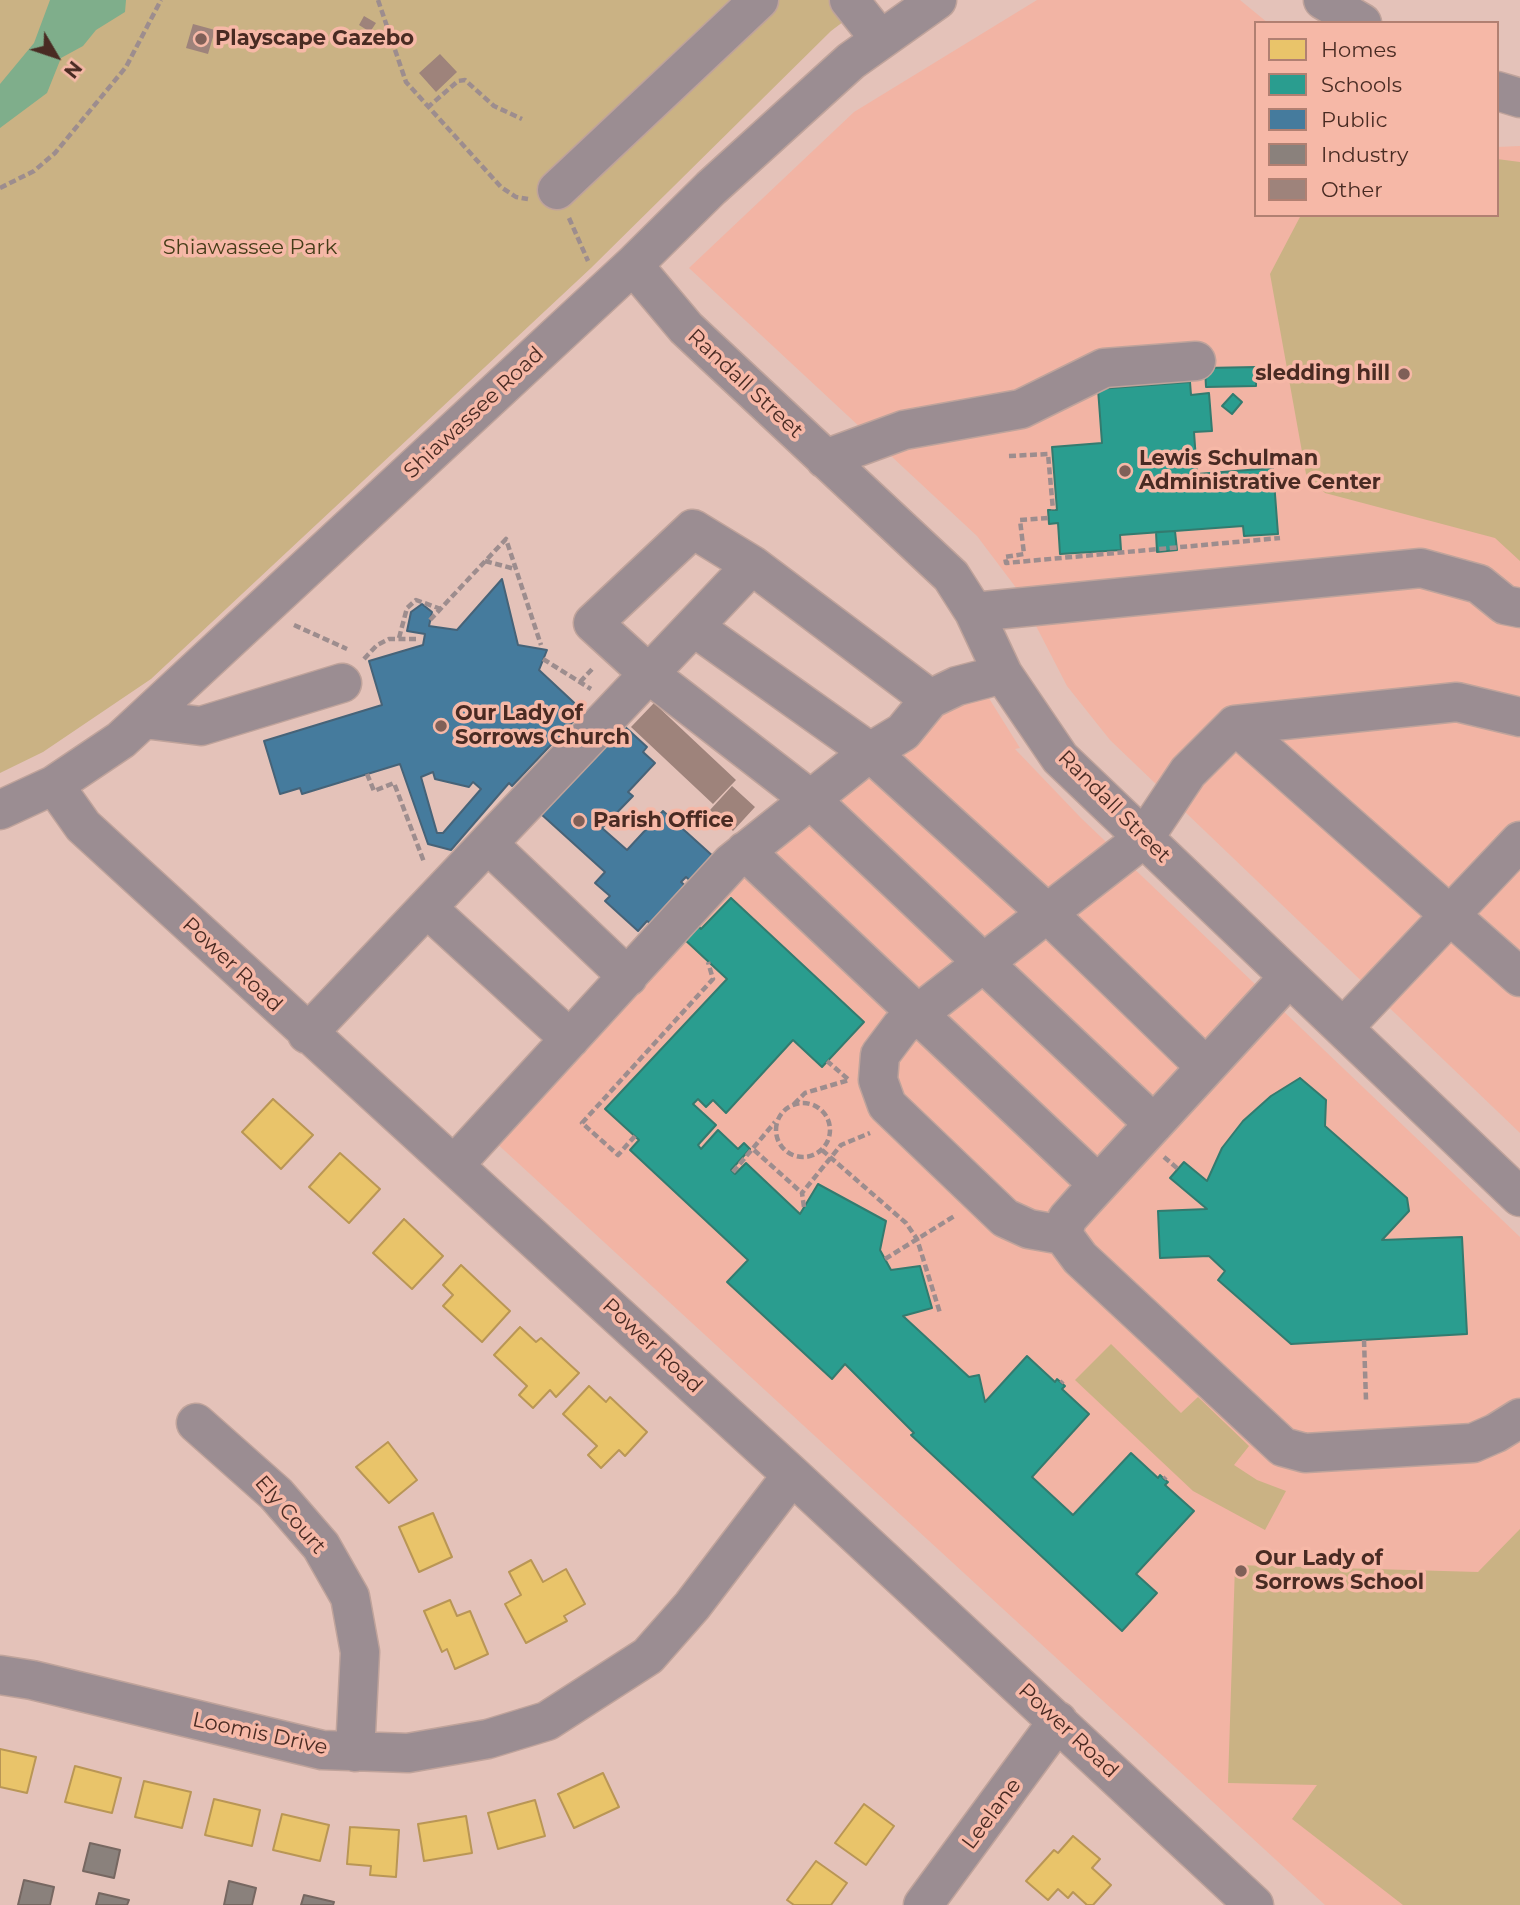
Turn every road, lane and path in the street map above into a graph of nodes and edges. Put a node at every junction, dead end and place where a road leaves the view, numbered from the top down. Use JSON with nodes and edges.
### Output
{"nodes":[{"id":1,"x":161,"y":0,"type":"edge"},
{"id":2,"x":377,"y":0,"type":"edge"},
{"id":3,"x":759,"y":0,"type":"edge"},
{"id":4,"x":849,"y":0,"type":"edge"},
{"id":5,"x":937,"y":0,"type":"edge"},
{"id":6,"x":1323,"y":0,"type":"edge"},
{"id":7,"x":1359,"y":21,"type":"edge"},
{"id":8,"x":880,"y":39,"type":"junction"},
{"id":9,"x":1499,"y":92,"type":"edge"},
{"id":10,"x":1520,"y":98,"type":"edge"},
{"id":11,"x":427,"y":108,"type":"junction"},
{"id":12,"x":522,"y":119,"type":"dead end"},
{"id":13,"x":0,"y":188,"type":"edge"},
{"id":14,"x":557,"y":190,"type":"junction"},
{"id":15,"x":633,"y":265,"type":"junction"},
{"id":16,"x":592,"y":268,"type":"dead end"},
{"id":17,"x":1196,"y":361,"type":"dead end"},
{"id":18,"x":1009,"y":456,"type":"dead end"},
{"id":19,"x":825,"y":459,"type":"junction"},
{"id":20,"x":1053,"y":510,"type":"dead end"},
{"id":21,"x":1048,"y":518,"type":"dead end"},
{"id":22,"x":1280,"y":538,"type":"dead end"},
{"id":23,"x":485,"y":561,"type":"junction"},
{"id":24,"x":752,"y":565,"type":"junction"},
{"id":25,"x":516,"y":569,"type":"junction"},
{"id":26,"x":1520,"y":608,"type":"edge"},
{"id":27,"x":441,"y":609,"type":"junction"},
{"id":28,"x":974,"y":612,"type":"junction"},
{"id":29,"x":430,"y":620,"type":"dead end"},
{"id":30,"x":294,"y":625,"type":"dead end"},
{"id":31,"x":694,"y":626,"type":"junction"},
{"id":32,"x":399,"y":638,"type":"junction"},
{"id":33,"x":418,"y":639,"type":"dead end"},
{"id":34,"x":541,"y":645,"type":"dead end"},
{"id":35,"x":368,"y":655,"type":"junction"},
{"id":36,"x":543,"y":659,"type":"dead end"},
{"id":37,"x":602,"y":659,"type":"dead end"},
{"id":38,"x":1003,"y":674,"type":"junction"},
{"id":39,"x":650,"y":675,"type":"junction"},
{"id":40,"x":580,"y":682,"type":"junction"},
{"id":41,"x":342,"y":683,"type":"joint"},
{"id":42,"x":592,"y":690,"type":"dead end"},
{"id":43,"x":930,"y":699,"type":"junction"},
{"id":44,"x":1520,"y":717,"type":"edge"},
{"id":45,"x":144,"y":719,"type":"junction"},
{"id":46,"x":1235,"y":725,"type":"junction"},
{"id":47,"x":870,"y":751,"type":"junction"},
{"id":48,"x":368,"y":774,"type":"dead end"},
{"id":49,"x":54,"y":785,"type":"junction"},
{"id":50,"x":810,"y":799,"type":"junction"},
{"id":51,"x":0,"y":810,"type":"edge"},
{"id":52,"x":1144,"y":838,"type":"junction"},
{"id":53,"x":1520,"y":841,"type":"edge"},
{"id":54,"x":488,"y":844,"type":"junction"},
{"id":55,"x":746,"y":851,"type":"junction"},
{"id":56,"x":425,"y":864,"type":"dead end"},
{"id":57,"x":428,"y":908,"type":"junction"},
{"id":58,"x":1047,"y":913,"type":"junction"},
{"id":59,"x":1449,"y":914,"type":"junction"},
{"id":60,"x":708,"y":962,"type":"dead end"},
{"id":61,"x":984,"y":962,"type":"junction"},
{"id":62,"x":628,"y":976,"type":"junction"},
{"id":63,"x":1289,"y":977,"type":"junction"},
{"id":64,"x":1520,"y":977,"type":"edge"},
{"id":65,"x":695,"y":999,"type":"junction"},
{"id":66,"x":702,"y":1005,"type":"dead end"},
{"id":67,"x":917,"y":1015,"type":"junction"},
{"id":68,"x":1343,"y":1028,"type":"junction"},
{"id":69,"x":668,"y":1029,"type":"junction"},
{"id":70,"x":307,"y":1034,"type":"junction"},
{"id":71,"x":674,"y":1035,"type":"dead end"},
{"id":72,"x":570,"y":1039,"type":"junction"},
{"id":73,"x":641,"y":1058,"type":"junction"},
{"id":74,"x":827,"y":1061,"type":"dead end"},
{"id":75,"x":647,"y":1064,"type":"dead end"},
{"id":76,"x":1206,"y":1067,"type":"junction"},
{"id":77,"x":614,"y":1088,"type":"junction"},
{"id":78,"x":620,"y":1094,"type":"dead end"},
{"id":79,"x":793,"y":1104,"type":"junction"},
{"id":80,"x":778,"y":1119,"type":"junction"},
{"id":81,"x":873,"y":1131,"type":"dead end"},
{"id":82,"x":635,"y":1136,"type":"dead end"},
{"id":83,"x":1157,"y":1139,"type":"junction"},
{"id":84,"x":754,"y":1150,"type":"junction"},
{"id":85,"x":822,"y":1150,"type":"junction"},
{"id":86,"x":831,"y":1158,"type":"junction"},
{"id":87,"x":455,"y":1164,"type":"junction"},
{"id":88,"x":1178,"y":1169,"type":"dead end"},
{"id":89,"x":733,"y":1172,"type":"dead end"},
{"id":90,"x":1098,"y":1184,"type":"junction"},
{"id":91,"x":1516,"y":1186,"type":"edge"},
{"id":92,"x":802,"y":1193,"type":"junction"},
{"id":93,"x":804,"y":1208,"type":"dead end"},
{"id":94,"x":961,"y":1212,"type":"dead end"},
{"id":95,"x":1063,"y":1235,"type":"junction"},
{"id":96,"x":917,"y":1239,"type":"junction"},
{"id":97,"x":885,"y":1259,"type":"dead end"},
{"id":98,"x":940,"y":1313,"type":"dead end"},
{"id":99,"x":1364,"y":1340,"type":"dead end"},
{"id":100,"x":1366,"y":1400,"type":"dead end"},
{"id":101,"x":1520,"y":1418,"type":"edge"},
{"id":102,"x":196,"y":1423,"type":"dead end"},
{"id":103,"x":792,"y":1475,"type":"junction"},
{"id":104,"x":0,"y":1675,"type":"edge"},
{"id":105,"x":1058,"y":1721,"type":"junction"},
{"id":106,"x":355,"y":1752,"type":"junction"},
{"id":107,"x":923,"y":1905,"type":"edge"},
{"id":108,"x":1254,"y":1905,"type":"edge"}],
"edges":[{"from":1,"to":13,"type":"path"},
{"from":2,"to":11,"type":"path"},
{"from":3,"to":14,"type":"street"},
{"from":4,"to":8,"type":"street"},
{"from":5,"to":8,"type":"street","name":"Shiawassee Road"},
{"from":6,"to":7,"type":"street"},
{"from":8,"to":15,"type":"street","name":"Shiawassee Road"},
{"from":9,"to":10,"type":"street"},
{"from":11,"to":12,"type":"path"},
{"from":11,"to":14,"type":"path"},
{"from":14,"to":16,"type":"path"},
{"from":15,"to":19,"type":"street","name":"Randall Street"},
{"from":15,"to":45,"type":"street","name":"Shiawassee Road"},
{"from":17,"to":19,"type":"street"},
{"from":18,"to":20,"type":"path"},
{"from":19,"to":28,"type":"street","name":"Randall Street"},
{"from":21,"to":22,"type":"path"},
{"from":23,"to":25,"type":"path"},
{"from":23,"to":25,"type":"path"},
{"from":23,"to":27,"type":"path"},
{"from":24,"to":31,"type":"street"},
{"from":24,"to":39,"type":"street"},
{"from":24,"to":43,"type":"street"},
{"from":25,"to":34,"type":"path"},
{"from":26,"to":28,"type":"street"},
{"from":27,"to":29,"type":"path"},
{"from":27,"to":32,"type":"path"},
{"from":28,"to":38,"type":"street","name":"Randall Street"},
{"from":30,"to":35,"type":"path"},
{"from":31,"to":39,"type":"street"},
{"from":31,"to":47,"type":"street"},
{"from":32,"to":33,"type":"path"},
{"from":32,"to":35,"type":"path"},
{"from":35,"to":41,"type":"path"},
{"from":36,"to":40,"type":"path"},
{"from":37,"to":40,"type":"path"},
{"from":38,"to":43,"type":"street"},
{"from":38,"to":52,"type":"street","name":"Randall Street"},
{"from":39,"to":50,"type":"street"},
{"from":39,"to":54,"type":"street"},
{"from":40,"to":42,"type":"path"},
{"from":41,"to":45,"type":"street"},
{"from":43,"to":47,"type":"street"},
{"from":44,"to":46,"type":"street"},
{"from":45,"to":49,"type":"street","name":"Shiawassee Road"},
{"from":46,"to":52,"type":"street"},
{"from":46,"to":59,"type":"street"},
{"from":47,"to":50,"type":"street"},
{"from":47,"to":58,"type":"street"},
{"from":48,"to":56,"type":"path"},
{"from":49,"to":51,"type":"street","name":"Shiawassee Road"},
{"from":49,"to":70,"type":"street","name":"Power Road"},
{"from":50,"to":55,"type":"street"},
{"from":50,"to":61,"type":"street"},
{"from":52,"to":58,"type":"street"},
{"from":52,"to":63,"type":"street","name":"Randall Street"},
{"from":53,"to":59,"type":"street"},
{"from":54,"to":57,"type":"street"},
{"from":54,"to":62,"type":"street"},
{"from":55,"to":62,"type":"street"},
{"from":55,"to":67,"type":"street"},
{"from":57,"to":70,"type":"street"},
{"from":57,"to":72,"type":"street"},
{"from":58,"to":61,"type":"street"},
{"from":58,"to":76,"type":"street"},
{"from":59,"to":64,"type":"street"},
{"from":59,"to":68,"type":"street"},
{"from":60,"to":65,"type":"path"},
{"from":61,"to":67,"type":"street"},
{"from":61,"to":83,"type":"street"},
{"from":62,"to":72,"type":"street"},
{"from":63,"to":68,"type":"street","name":"Randall Street"},
{"from":63,"to":76,"type":"street"},
{"from":65,"to":66,"type":"path"},
{"from":65,"to":69,"type":"path"},
{"from":67,"to":90,"type":"street"},
{"from":67,"to":95,"type":"street"},
{"from":68,"to":91,"type":"street","name":"Randall Street"},
{"from":69,"to":71,"type":"path"},
{"from":69,"to":73,"type":"path"},
{"from":70,"to":87,"type":"street","name":"Power Road"},
{"from":72,"to":87,"type":"street"},
{"from":73,"to":75,"type":"path"},
{"from":73,"to":77,"type":"path"},
{"from":74,"to":79,"type":"path"},
{"from":76,"to":83,"type":"street"},
{"from":77,"to":78,"type":"path"},
{"from":77,"to":82,"type":"path"},
{"from":79,"to":80,"type":"path"},
{"from":79,"to":85,"type":"path"},
{"from":80,"to":84,"type":"path"},
{"from":80,"to":85,"type":"path"},
{"from":81,"to":86,"type":"path"},
{"from":83,"to":88,"type":"path"},
{"from":83,"to":90,"type":"street"},
{"from":84,"to":89,"type":"path"},
{"from":84,"to":92,"type":"path"},
{"from":85,"to":86,"type":"path"},
{"from":86,"to":92,"type":"path"},
{"from":86,"to":96,"type":"path"},
{"from":87,"to":103,"type":"street","name":"Power Road"},
{"from":90,"to":95,"type":"street"},
{"from":92,"to":93,"type":"path"},
{"from":94,"to":96,"type":"path"},
{"from":95,"to":101,"type":"street"},
{"from":96,"to":97,"type":"path"},
{"from":96,"to":98,"type":"path"},
{"from":99,"to":100,"type":"path"},
{"from":102,"to":106,"type":"street","name":"Ely Court"},
{"from":103,"to":105,"type":"street","name":"Power Road"},
{"from":103,"to":106,"type":"street","name":"Loomis Drive"},
{"from":104,"to":106,"type":"street","name":"Loomis Drive"},
{"from":105,"to":107,"type":"street","name":"Leelane"},
{"from":105,"to":108,"type":"street","name":"Power Road"}]}
